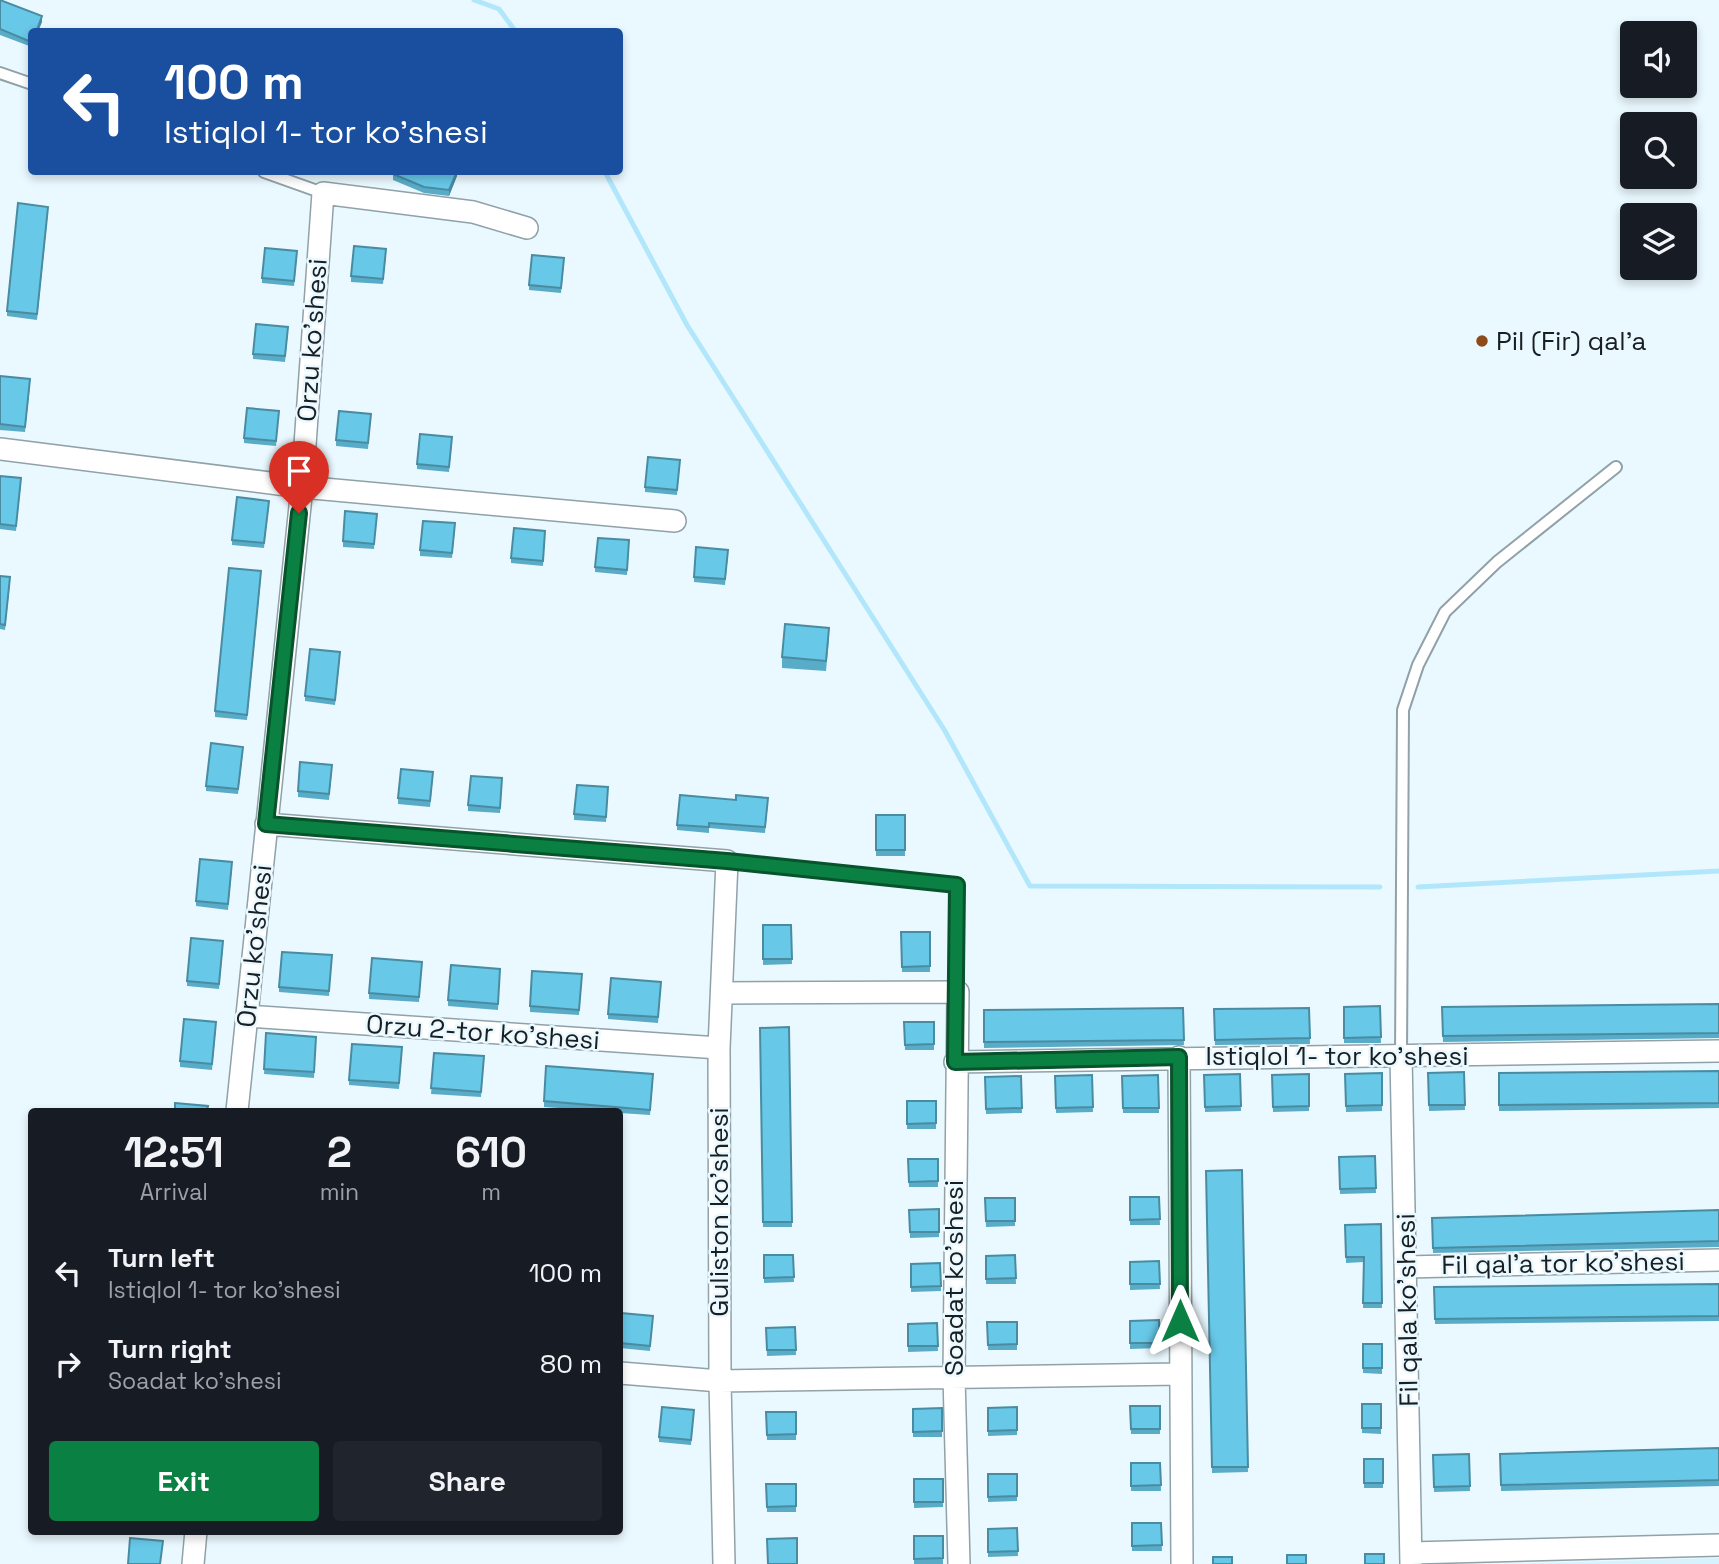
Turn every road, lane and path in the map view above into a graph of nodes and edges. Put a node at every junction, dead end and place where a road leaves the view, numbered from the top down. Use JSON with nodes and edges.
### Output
{"nodes":[{"id":1,"x":0,"y":73,"type":"edge"},
{"id":2,"x":28,"y":83,"type":"edge"},
{"id":3,"x":272,"y":175,"type":"edge"},
{"id":4,"x":323,"y":193,"type":"junction"},
{"id":5,"x":527,"y":228,"type":"dead end"},
{"id":6,"x":0,"y":449,"type":"edge"},
{"id":7,"x":1616,"y":467,"type":"dead end"},
{"id":8,"x":302,"y":487,"type":"junction"},
{"id":9,"x":675,"y":521,"type":"dead end"},
{"id":10,"x":266,"y":824,"type":"junction"},
{"id":11,"x":727,"y":861,"type":"junction"},
{"id":12,"x":958,"y":992,"type":"junction"},
{"id":13,"x":722,"y":993,"type":"junction"},
{"id":14,"x":247,"y":1016,"type":"junction"},
{"id":15,"x":719,"y":1048,"type":"junction"},
{"id":16,"x":1719,"y":1051,"type":"edge"},
{"id":17,"x":1401,"y":1056,"type":"junction"},
{"id":18,"x":1179,"y":1057,"type":"junction"},
{"id":19,"x":955,"y":1062,"type":"junction"},
{"id":20,"x":237,"y":1108,"type":"edge"},
{"id":21,"x":1719,"y":1260,"type":"edge"},
{"id":22,"x":1406,"y":1267,"type":"junction"},
{"id":23,"x":623,"y":1373,"type":"edge"},
{"id":24,"x":1180,"y":1374,"type":"junction"},
{"id":25,"x":954,"y":1376,"type":"junction"},
{"id":26,"x":720,"y":1381,"type":"junction"},
{"id":27,"x":196,"y":1535,"type":"edge"},
{"id":28,"x":1719,"y":1545,"type":"edge"},
{"id":29,"x":1411,"y":1558,"type":"edge"},
{"id":30,"x":193,"y":1564,"type":"edge"},
{"id":31,"x":724,"y":1564,"type":"edge"},
{"id":32,"x":958,"y":1564,"type":"edge"},
{"id":33,"x":1182,"y":1564,"type":"edge"}],
"edges":[{"from":1,"to":2,"type":"lane"},
{"from":3,"to":4,"type":"lane"},
{"from":4,"to":5,"type":"street"},
{"from":4,"to":8,"type":"street","name":"Orzu ko'shesi"},
{"from":6,"to":8,"type":"street"},
{"from":7,"to":17,"type":"lane"},
{"from":8,"to":9,"type":"street"},
{"from":8,"to":10,"type":"street","name":"Orzu ko'shesi"},
{"from":10,"to":11,"type":"street"},
{"from":10,"to":14,"type":"street","name":"Orzu ko'shesi"},
{"from":11,"to":12,"type":"lane"},
{"from":11,"to":13,"type":"street","name":"Guliston ko'shesi"},
{"from":12,"to":13,"type":"street"},
{"from":12,"to":19,"type":"street","name":"Soadat ko'shesi"},
{"from":13,"to":15,"type":"street","name":"Guliston ko'shesi"},
{"from":14,"to":15,"type":"street","name":"Orzu 2-tor ko'shesi"},
{"from":14,"to":20,"type":"street","name":"Orzu ko'shesi"},
{"from":15,"to":26,"type":"street","name":"Guliston ko'shesi"},
{"from":16,"to":17,"type":"street","name":"Istiqlol 1- tor ko'shesi"},
{"from":17,"to":18,"type":"street","name":"Istiqlol 1- tor ko'shesi"},
{"from":17,"to":22,"type":"street","name":"Fil qala ko'shesi"},
{"from":18,"to":19,"type":"street","name":"Istiqlol 1- tor ko'shesi"},
{"from":18,"to":24,"type":"street"},
{"from":19,"to":25,"type":"street","name":"Soadat ko'shesi"},
{"from":21,"to":22,"type":"street","name":"Fil qal'a tor ko'shesi"},
{"from":22,"to":29,"type":"street","name":"Fil qala ko'shesi"},
{"from":23,"to":26,"type":"street"},
{"from":24,"to":25,"type":"street"},
{"from":24,"to":33,"type":"street"},
{"from":25,"to":26,"type":"street"},
{"from":25,"to":32,"type":"street","name":"Soadat ko'shesi"},
{"from":26,"to":31,"type":"street","name":"Guliston ko'shesi"},
{"from":27,"to":30,"type":"street"},
{"from":28,"to":29,"type":"street"}]}
